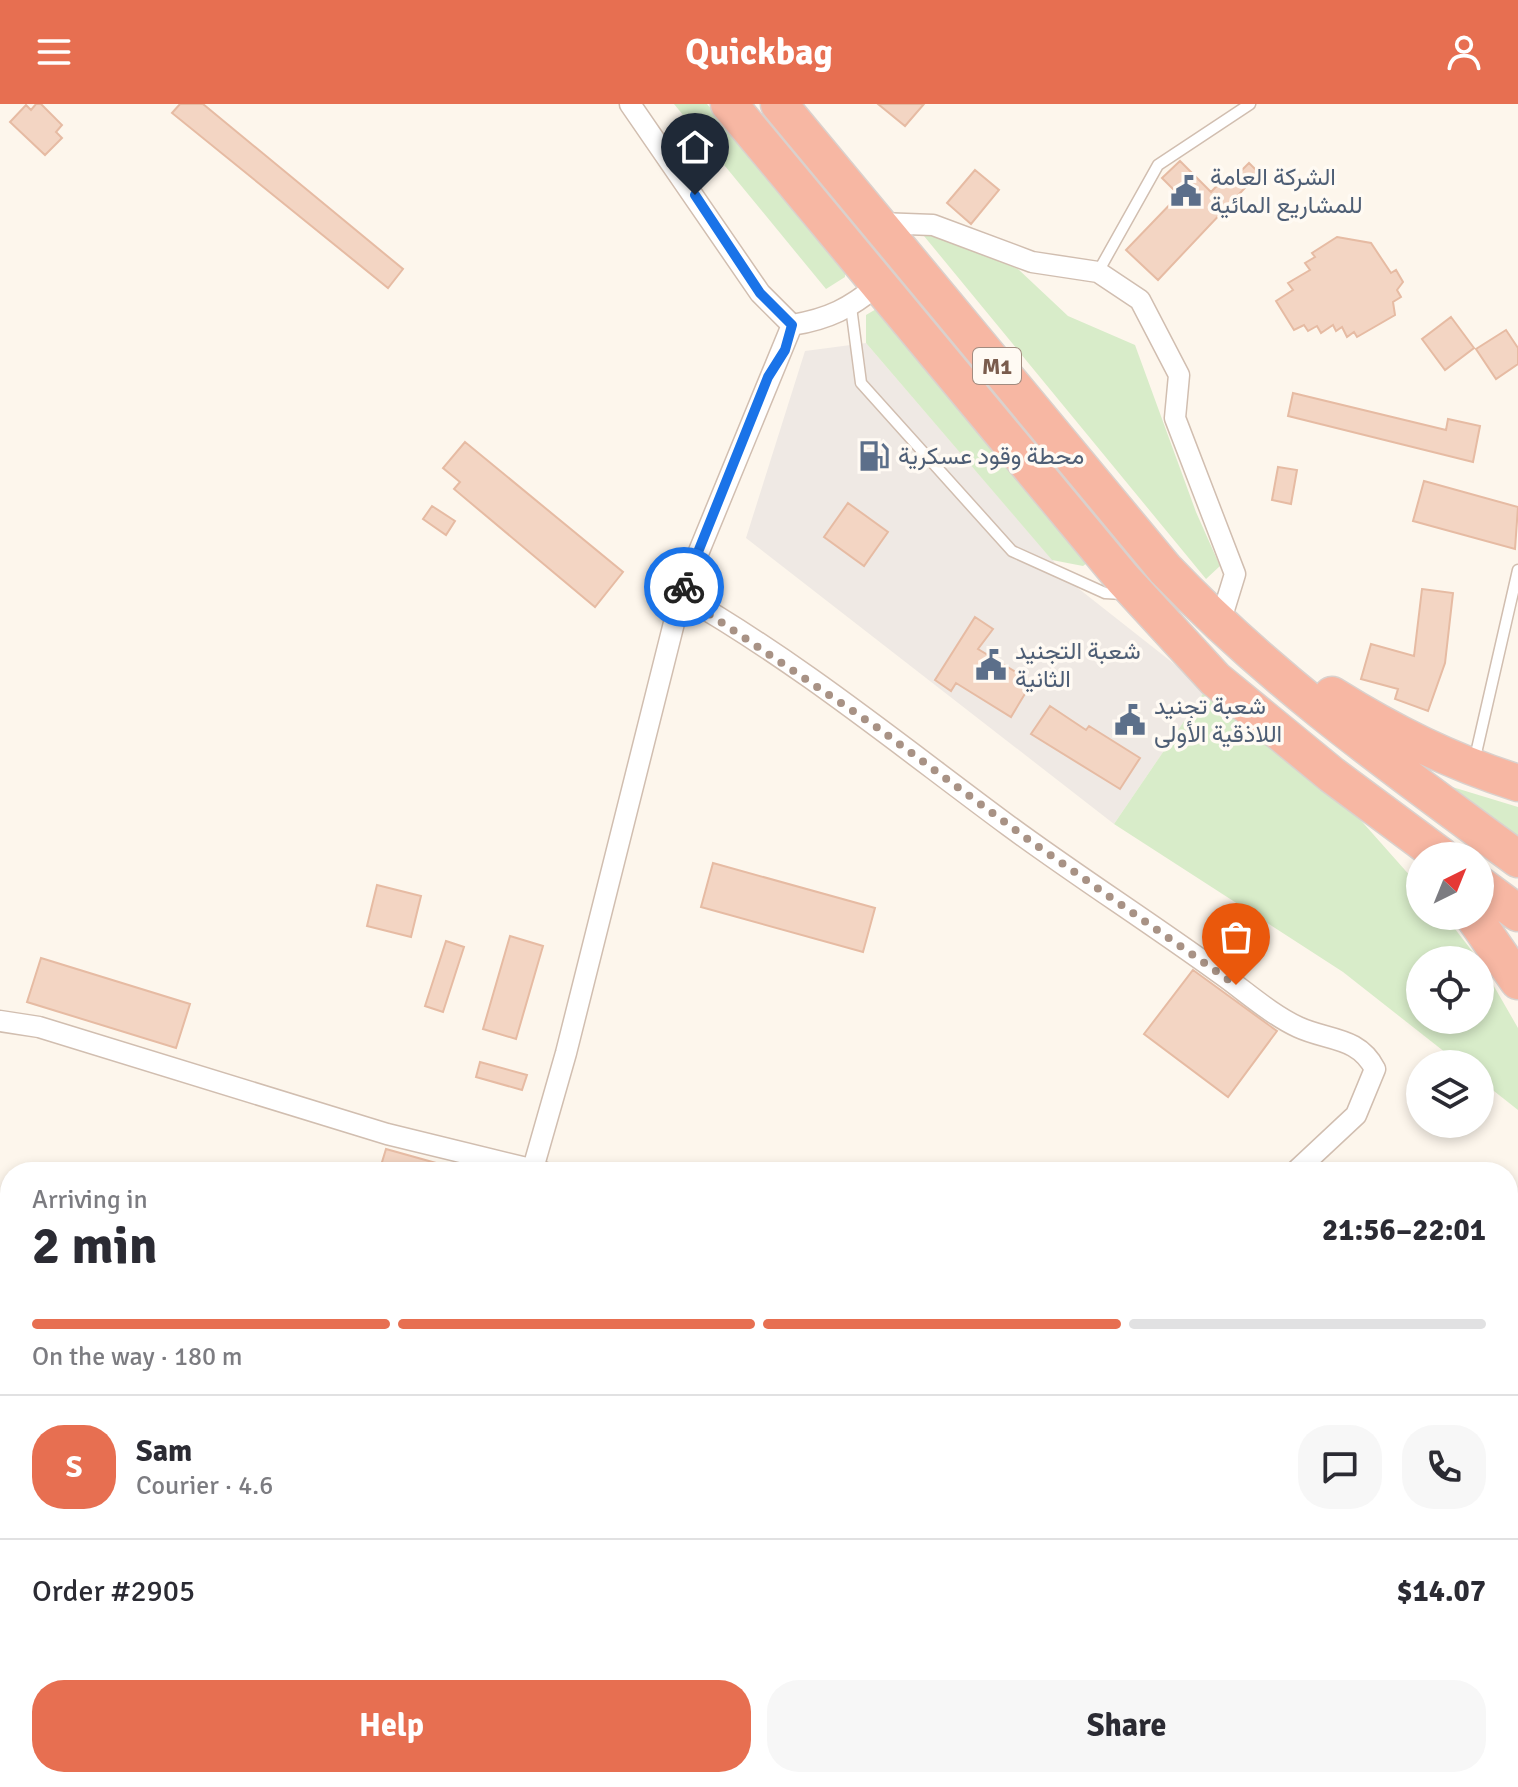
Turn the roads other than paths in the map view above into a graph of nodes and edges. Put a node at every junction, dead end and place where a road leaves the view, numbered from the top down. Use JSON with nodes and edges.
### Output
{"nodes":[{"id":1,"x":630,"y":104,"type":"edge"},
{"id":2,"x":729,"y":104,"type":"edge"},
{"id":3,"x":779,"y":104,"type":"edge"},
{"id":4,"x":1250,"y":104,"type":"edge"},
{"id":5,"x":879,"y":223,"type":"junction"},
{"id":6,"x":1098,"y":272,"type":"junction"},
{"id":7,"x":878,"y":285,"type":"junction"},
{"id":8,"x":851,"y":307,"type":"junction"},
{"id":9,"x":792,"y":325,"type":"junction"},
{"id":10,"x":1518,"y":570,"type":"edge"},
{"id":11,"x":681,"y":595,"type":"junction"},
{"id":12,"x":1138,"y":595,"type":"junction"},
{"id":13,"x":1219,"y":626,"type":"junction"},
{"id":14,"x":1473,"y":768,"type":"junction"},
{"id":15,"x":1332,"y":775,"type":"junction"},
{"id":16,"x":1518,"y":783,"type":"edge"},
{"id":17,"x":1422,"y":842,"type":"edge"},
{"id":18,"x":1406,"y":843,"type":"edge"},
{"id":19,"x":1518,"y":859,"type":"edge"},
{"id":20,"x":1494,"y":895,"type":"edge"},
{"id":21,"x":1518,"y":913,"type":"edge"},
{"id":22,"x":1483,"y":930,"type":"edge"},
{"id":23,"x":1518,"y":981,"type":"edge"},
{"id":24,"x":0,"y":1021,"type":"edge"},
{"id":25,"x":500,"y":1162,"type":"edge"},
{"id":26,"x":538,"y":1162,"type":"edge"},
{"id":27,"x":1306,"y":1162,"type":"edge"}],
"edges":[{"from":1,"to":9,"type":"street"},
{"from":2,"to":7,"type":"highway","number":"M1"},
{"from":3,"to":5,"type":"highway","number":"M1"},
{"from":4,"to":6,"type":"lane"},
{"from":5,"to":6,"type":"street"},
{"from":5,"to":13,"type":"highway","number":"M1"},
{"from":6,"to":13,"type":"street"},
{"from":7,"to":8,"type":"street"},
{"from":7,"to":12,"type":"highway","number":"M1"},
{"from":8,"to":9,"type":"street"},
{"from":8,"to":12,"type":"lane"},
{"from":9,"to":11,"type":"street"},
{"from":10,"to":14,"type":"lane"},
{"from":11,"to":26,"type":"street"},
{"from":11,"to":27,"type":"street"},
{"from":12,"to":15,"type":"highway","number":"M1"},
{"from":13,"to":14,"type":"highway"},
{"from":13,"to":19,"type":"highway","number":"M1"},
{"from":14,"to":16,"type":"highway"},
{"from":15,"to":17,"type":"highway","number":"M1"},
{"from":15,"to":18,"type":"highway"},
{"from":20,"to":21,"type":"highway"},
{"from":22,"to":23,"type":"highway"},
{"from":24,"to":25,"type":"street"}]}
